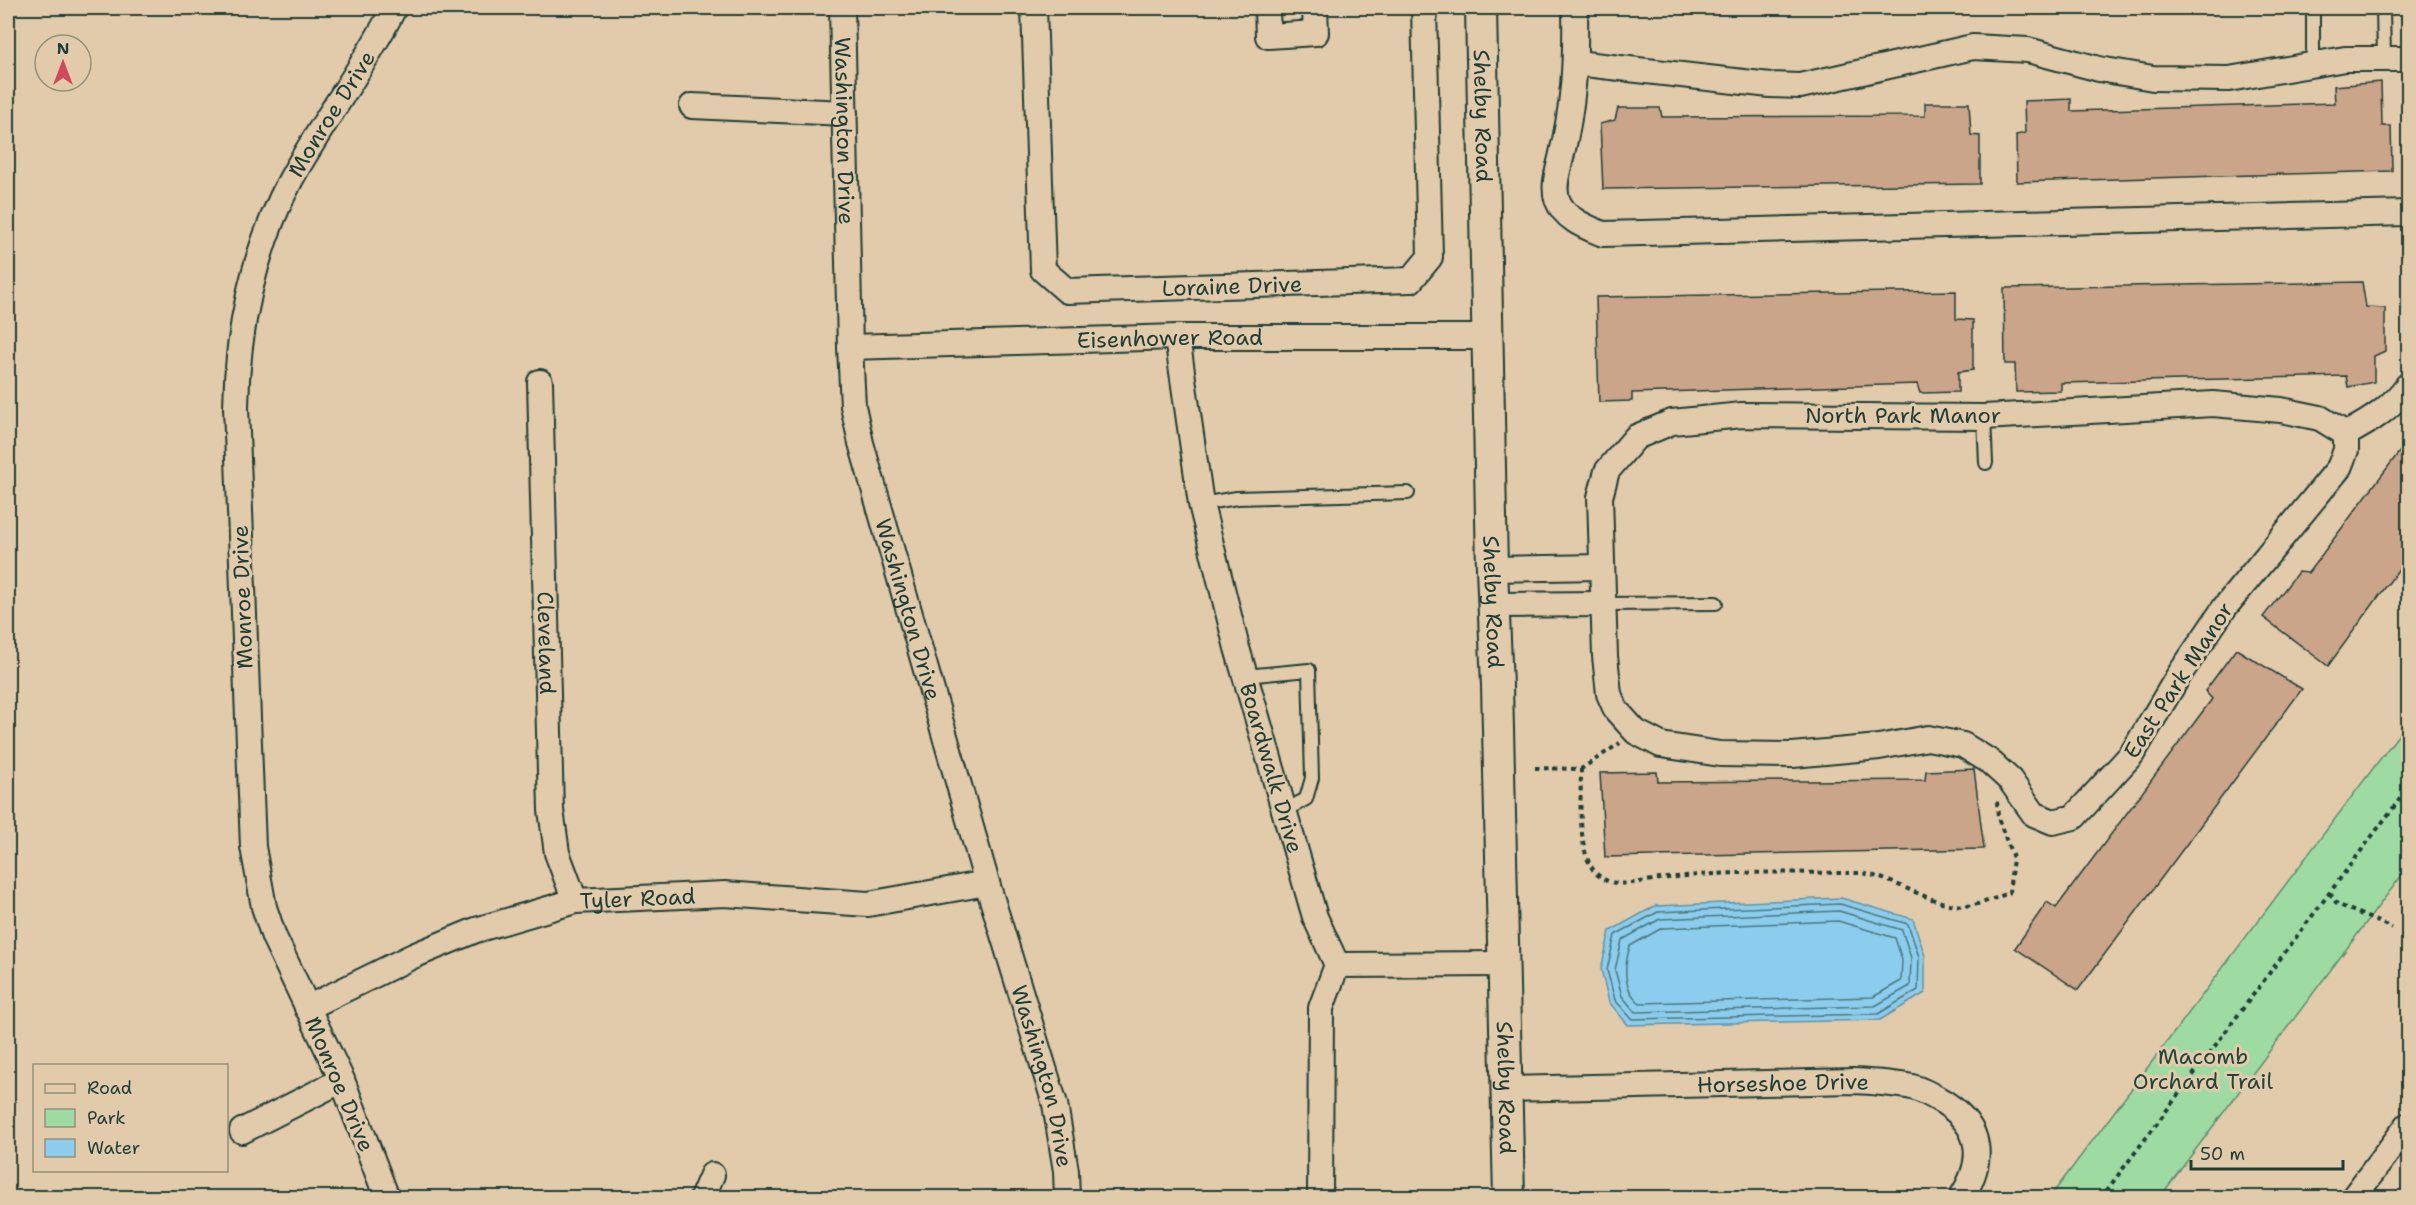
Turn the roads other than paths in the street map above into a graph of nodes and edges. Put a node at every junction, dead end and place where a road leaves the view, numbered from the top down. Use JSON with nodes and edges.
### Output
{"nodes":[{"id":1,"x":394,"y":8,"type":"edge"},
{"id":2,"x":843,"y":8,"type":"edge"},
{"id":3,"x":1034,"y":8,"type":"edge"},
{"id":4,"x":1268,"y":8,"type":"edge"},
{"id":5,"x":1315,"y":8,"type":"edge"},
{"id":6,"x":1424,"y":8,"type":"edge"},
{"id":7,"x":1481,"y":8,"type":"edge"},
{"id":8,"x":1575,"y":8,"type":"edge"},
{"id":9,"x":2313,"y":8,"type":"edge"},
{"id":10,"x":2383,"y":8,"type":"edge"},
{"id":11,"x":2384,"y":59,"type":"junction"},
{"id":12,"x":2409,"y":59,"type":"edge"},
{"id":13,"x":1576,"y":63,"type":"junction"},
{"id":14,"x":2313,"y":64,"type":"junction"},
{"id":15,"x":692,"y":106,"type":"dead end"},
{"id":16,"x":845,"y":113,"type":"junction"},
{"id":17,"x":2409,"y":213,"type":"edge"},
{"id":18,"x":1488,"y":337,"type":"junction"},
{"id":19,"x":1177,"y":338,"type":"junction"},
{"id":20,"x":850,"y":347,"type":"junction"},
{"id":21,"x":540,"y":382,"type":"dead end"},
{"id":22,"x":2409,"y":385,"type":"edge"},
{"id":23,"x":1984,"y":417,"type":"junction"},
{"id":24,"x":2346,"y":434,"type":"junction"},
{"id":25,"x":1986,"y":463,"type":"dead end"},
{"id":26,"x":1408,"y":493,"type":"dead end"},
{"id":27,"x":1201,"y":504,"type":"junction"},
{"id":28,"x":1601,"y":567,"type":"junction"},
{"id":29,"x":1492,"y":569,"type":"junction"},
{"id":30,"x":1716,"y":603,"type":"dead end"},
{"id":31,"x":1603,"y":604,"type":"junction"},
{"id":32,"x":1493,"y":605,"type":"junction"},
{"id":33,"x":1245,"y":676,"type":"junction"},
{"id":34,"x":2000,"y":772,"type":"joint"},
{"id":35,"x":1284,"y":811,"type":"junction"},
{"id":36,"x":987,"y":883,"type":"junction"},
{"id":37,"x":575,"y":901,"type":"junction"},
{"id":38,"x":1503,"y":964,"type":"junction"},
{"id":39,"x":1337,"y":965,"type":"junction"},
{"id":40,"x":308,"y":1008,"type":"junction"},
{"id":41,"x":342,"y":1080,"type":"junction"},
{"id":42,"x":1507,"y":1089,"type":"junction"},
{"id":43,"x":2409,"y":1125,"type":"edge"},
{"id":44,"x":242,"y":1131,"type":"dead end"},
{"id":45,"x":712,"y":1175,"type":"dead end"},
{"id":46,"x":387,"y":1197,"type":"edge"},
{"id":47,"x":702,"y":1197,"type":"edge"},
{"id":48,"x":1067,"y":1197,"type":"edge"},
{"id":49,"x":1320,"y":1197,"type":"edge"},
{"id":50,"x":1509,"y":1197,"type":"edge"},
{"id":51,"x":1961,"y":1197,"type":"edge"},
{"id":52,"x":2353,"y":1197,"type":"edge"}],
"edges":[{"from":1,"to":40,"type":"street","name":"Monroe Drive"},
{"from":2,"to":16,"type":"street","name":"Washington Drive"},
{"from":3,"to":6,"type":"street","name":"Loraine Drive"},
{"from":4,"to":5,"type":"street"},
{"from":7,"to":18,"type":"street","name":"Shelby Road"},
{"from":8,"to":13,"type":"street"},
{"from":9,"to":14,"type":"lane"},
{"from":10,"to":11,"type":"lane"},
{"from":11,"to":12,"type":"street"},
{"from":11,"to":14,"type":"street"},
{"from":13,"to":14,"type":"street"},
{"from":13,"to":17,"type":"street"},
{"from":15,"to":16,"type":"street"},
{"from":16,"to":20,"type":"street","name":"Washington Drive"},
{"from":18,"to":19,"type":"street","name":"Eisenhower Road"},
{"from":18,"to":29,"type":"street","name":"Shelby Road"},
{"from":19,"to":20,"type":"street","name":"Eisenhower Road"},
{"from":19,"to":27,"type":"street","name":"Boardwalk Drive"},
{"from":20,"to":36,"type":"street","name":"Washington Drive"},
{"from":21,"to":37,"type":"street","name":"Cleveland"},
{"from":22,"to":24,"type":"street"},
{"from":23,"to":24,"type":"street","name":"North Park Manor"},
{"from":23,"to":25,"type":"lane"},
{"from":23,"to":28,"type":"street","name":"North Park Manor"},
{"from":24,"to":34,"type":"street","name":"East Park Manor"},
{"from":26,"to":27,"type":"lane"},
{"from":27,"to":33,"type":"street","name":"Boardwalk Drive"},
{"from":28,"to":29,"type":"street"},
{"from":28,"to":31,"type":"street","name":"North Park Manor"},
{"from":29,"to":32,"type":"street","name":"Shelby Road"},
{"from":30,"to":31,"type":"lane"},
{"from":31,"to":32,"type":"street"},
{"from":31,"to":34,"type":"street","name":"North Park Manor"},
{"from":32,"to":38,"type":"street","name":"Shelby Road"},
{"from":33,"to":35,"type":"street","name":"Boardwalk Drive"},
{"from":33,"to":35,"type":"lane"},
{"from":35,"to":39,"type":"street","name":"Boardwalk Drive"},
{"from":36,"to":37,"type":"street","name":"Tyler Road"},
{"from":36,"to":48,"type":"street","name":"Washington Drive"},
{"from":37,"to":40,"type":"street","name":"Tyler Road"},
{"from":38,"to":39,"type":"street"},
{"from":38,"to":42,"type":"street","name":"Shelby Road"},
{"from":39,"to":49,"type":"street"},
{"from":40,"to":41,"type":"street","name":"Monroe Drive"},
{"from":41,"to":44,"type":"street"},
{"from":41,"to":46,"type":"street","name":"Monroe Drive"},
{"from":42,"to":50,"type":"street","name":"Shelby Road"},
{"from":42,"to":51,"type":"street","name":"Horseshoe Drive"},
{"from":43,"to":52,"type":"street"},
{"from":45,"to":47,"type":"street"}]}
